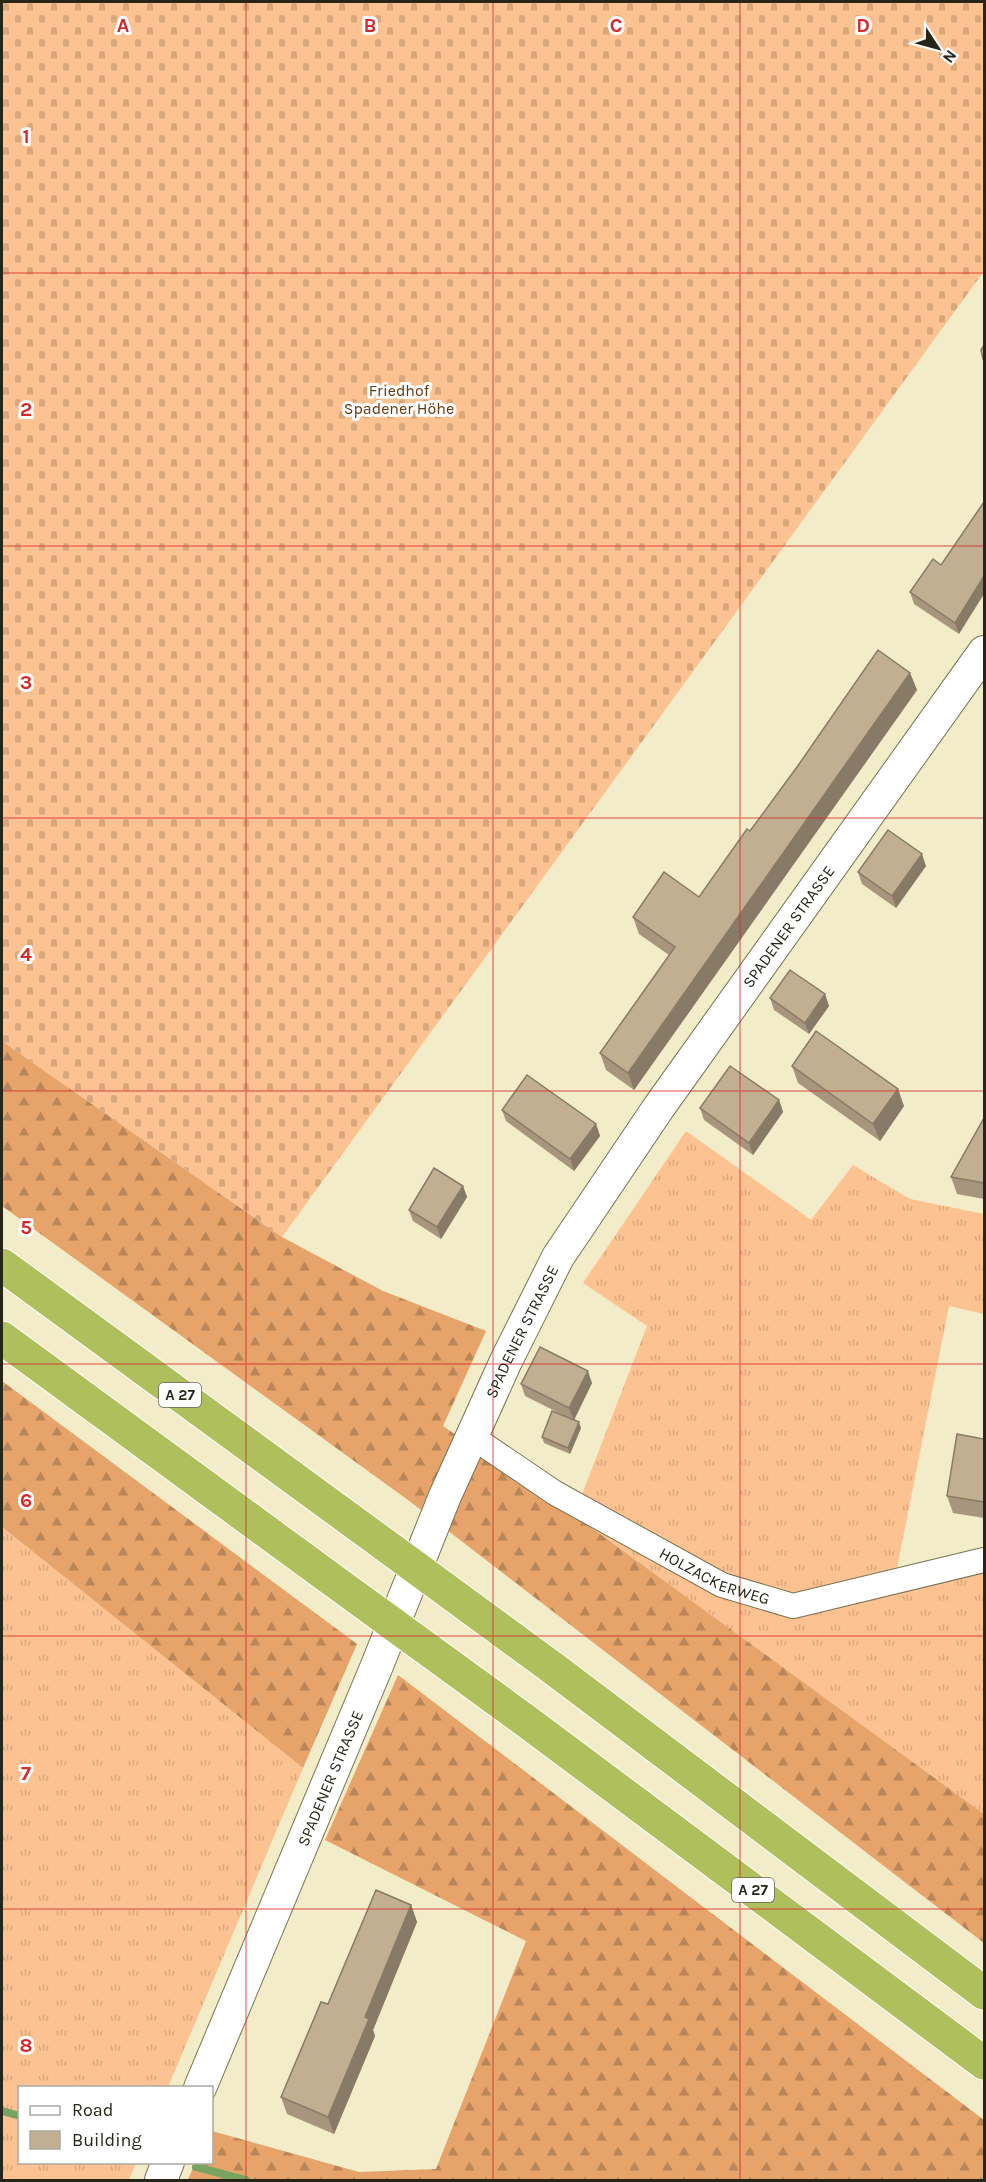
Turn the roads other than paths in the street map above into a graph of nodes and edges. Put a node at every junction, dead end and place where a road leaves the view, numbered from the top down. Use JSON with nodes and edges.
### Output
{"nodes":[{"id":1,"x":984,"y":652,"type":"edge"},
{"id":2,"x":2,"y":1265,"type":"edge"},
{"id":3,"x":2,"y":1338,"type":"edge"},
{"id":4,"x":471,"y":1436,"type":"junction"},
{"id":5,"x":984,"y":1560,"type":"edge"},
{"id":6,"x":984,"y":1993,"type":"edge"},
{"id":7,"x":984,"y":2063,"type":"edge"},
{"id":8,"x":201,"y":2086,"type":"edge"}],
"edges":[{"from":1,"to":4,"type":"street","name":"SPADENER STRASSE"},
{"from":2,"to":6,"type":"highway","number":"A 27","bridge":true},
{"from":3,"to":7,"type":"highway","number":"A 27","bridge":true},
{"from":4,"to":5,"type":"street","name":"HOLZACKERWEG"},
{"from":4,"to":8,"type":"street","name":"SPADENER STRASSE"}]}
